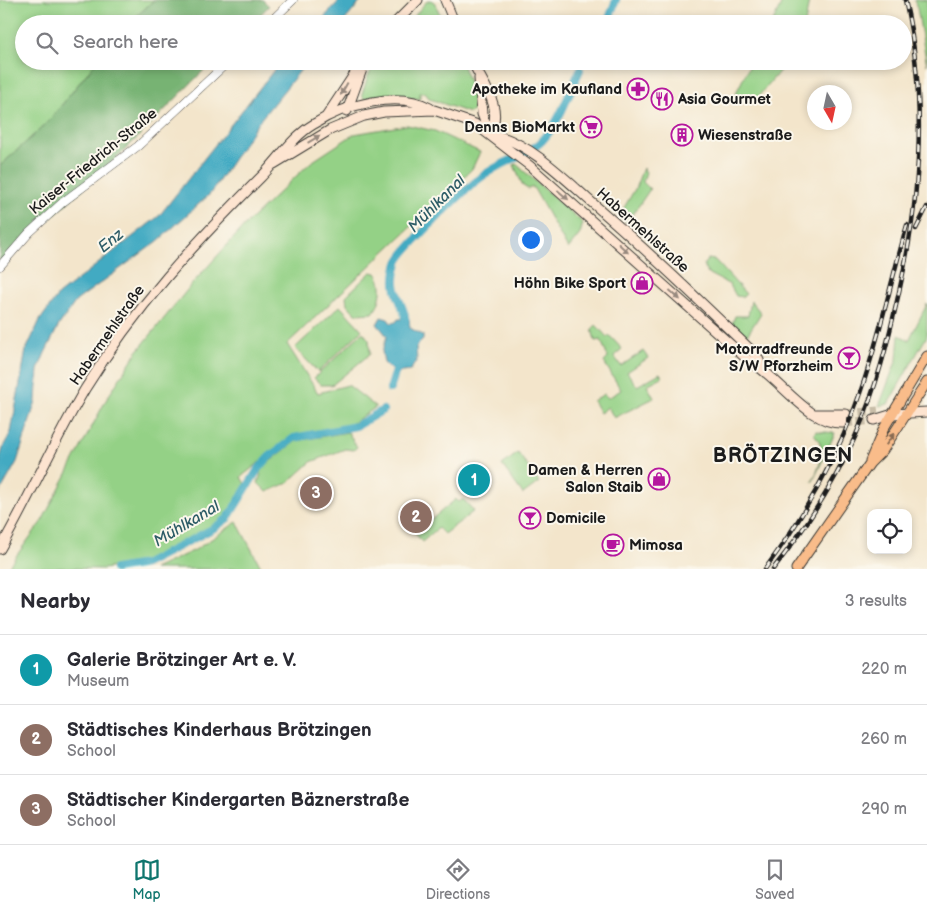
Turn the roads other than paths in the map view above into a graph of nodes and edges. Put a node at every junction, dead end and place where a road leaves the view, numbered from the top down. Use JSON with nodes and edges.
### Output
{"nodes":[{"id":1,"x":293,"y":0,"type":"edge"},
{"id":2,"x":408,"y":0,"type":"edge"},
{"id":3,"x":418,"y":0,"type":"edge"},
{"id":4,"x":445,"y":0,"type":"edge"},
{"id":5,"x":277,"y":15,"type":"edge"},
{"id":6,"x":401,"y":15,"type":"edge"},
{"id":7,"x":402,"y":15,"type":"edge"},
{"id":8,"x":451,"y":15,"type":"edge"},
{"id":9,"x":219,"y":70,"type":"edge"},
{"id":10,"x":358,"y":70,"type":"edge"},
{"id":11,"x":361,"y":70,"type":"edge"},
{"id":12,"x":476,"y":70,"type":"edge"},
{"id":13,"x":478,"y":75,"type":"junction"},
{"id":14,"x":349,"y":109,"type":"junction"},
{"id":15,"x":434,"y":110,"type":"junction"},
{"id":16,"x":325,"y":118,"type":"junction"},
{"id":17,"x":330,"y":130,"type":"junction"},
{"id":18,"x":490,"y":133,"type":"junction"},
{"id":19,"x":508,"y":144,"type":"junction"},
{"id":20,"x":274,"y":164,"type":"junction"},
{"id":21,"x":0,"y":266,"type":"edge"},
{"id":22,"x":927,"y":356,"type":"edge"},
{"id":23,"x":762,"y":367,"type":"junction"},
{"id":24,"x":927,"y":382,"type":"edge"},
{"id":25,"x":878,"y":411,"type":"tunnel mouth"},
{"id":26,"x":908,"y":412,"type":"junction"},
{"id":27,"x":927,"y":412,"type":"edge"},
{"id":28,"x":893,"y":414,"type":"junction"},
{"id":29,"x":845,"y":419,"type":"tunnel mouth"},
{"id":30,"x":874,"y":420,"type":"tunnel mouth"},
{"id":31,"x":870,"y":464,"type":"junction"},
{"id":32,"x":0,"y":549,"type":"edge"},
{"id":33,"x":796,"y":569,"type":"edge"}],
"edges":[{"from":1,"to":5,"type":"street"},
{"from":2,"to":6,"type":"main road"},
{"from":3,"to":7,"type":"main road"},
{"from":4,"to":8,"type":"main road"},
{"from":9,"to":21,"type":"street","name":"Kaiser-Friedrich-Straße"},
{"from":10,"to":16,"type":"main road","one_way":true},
{"from":11,"to":14,"type":"main road"},
{"from":12,"to":13,"type":"main road"},
{"from":13,"to":18,"type":"main road"},
{"from":13,"to":18,"type":"main road"},
{"from":14,"to":15,"type":"main road","name":"Habermehlstraße"},
{"from":14,"to":16,"type":"main road","name":"Habermehlstraße"},
{"from":14,"to":17,"type":"main road","name":"Habermehlstraße"},
{"from":15,"to":17,"type":"main road","name":"Habermehlstraße"},
{"from":15,"to":18,"type":"main road","name":"Habermehlstraße"},
{"from":16,"to":20,"type":"main road","name":"Habermehlstraße"},
{"from":20,"to":17,"type":"main road","name":"Habermehlstraße","one_way":true},
{"from":18,"to":19,"type":"main road","name":"Habermehlstraße"},
{"from":19,"to":23,"type":"main road","name":"Habermehlstraße","one_way":true},
{"from":19,"to":23,"type":"main road","name":"Habermehlstraße"},
{"from":20,"to":32,"type":"main road","name":"Habermehlstraße"},
{"from":22,"to":28,"type":"main road"},
{"from":23,"to":29,"type":"main road","name":"Habermehlstraße"},
{"from":24,"to":26,"type":"main road"},
{"from":25,"to":28,"type":"main road"},
{"from":26,"to":27,"type":"main road"},
{"from":26,"to":28,"type":"main road"},
{"from":31,"to":26,"type":"main road","one_way":true},
{"from":28,"to":30,"type":"main road"},
{"from":28,"to":31,"type":"main road"},
{"from":31,"to":33,"type":"main road"}]}
